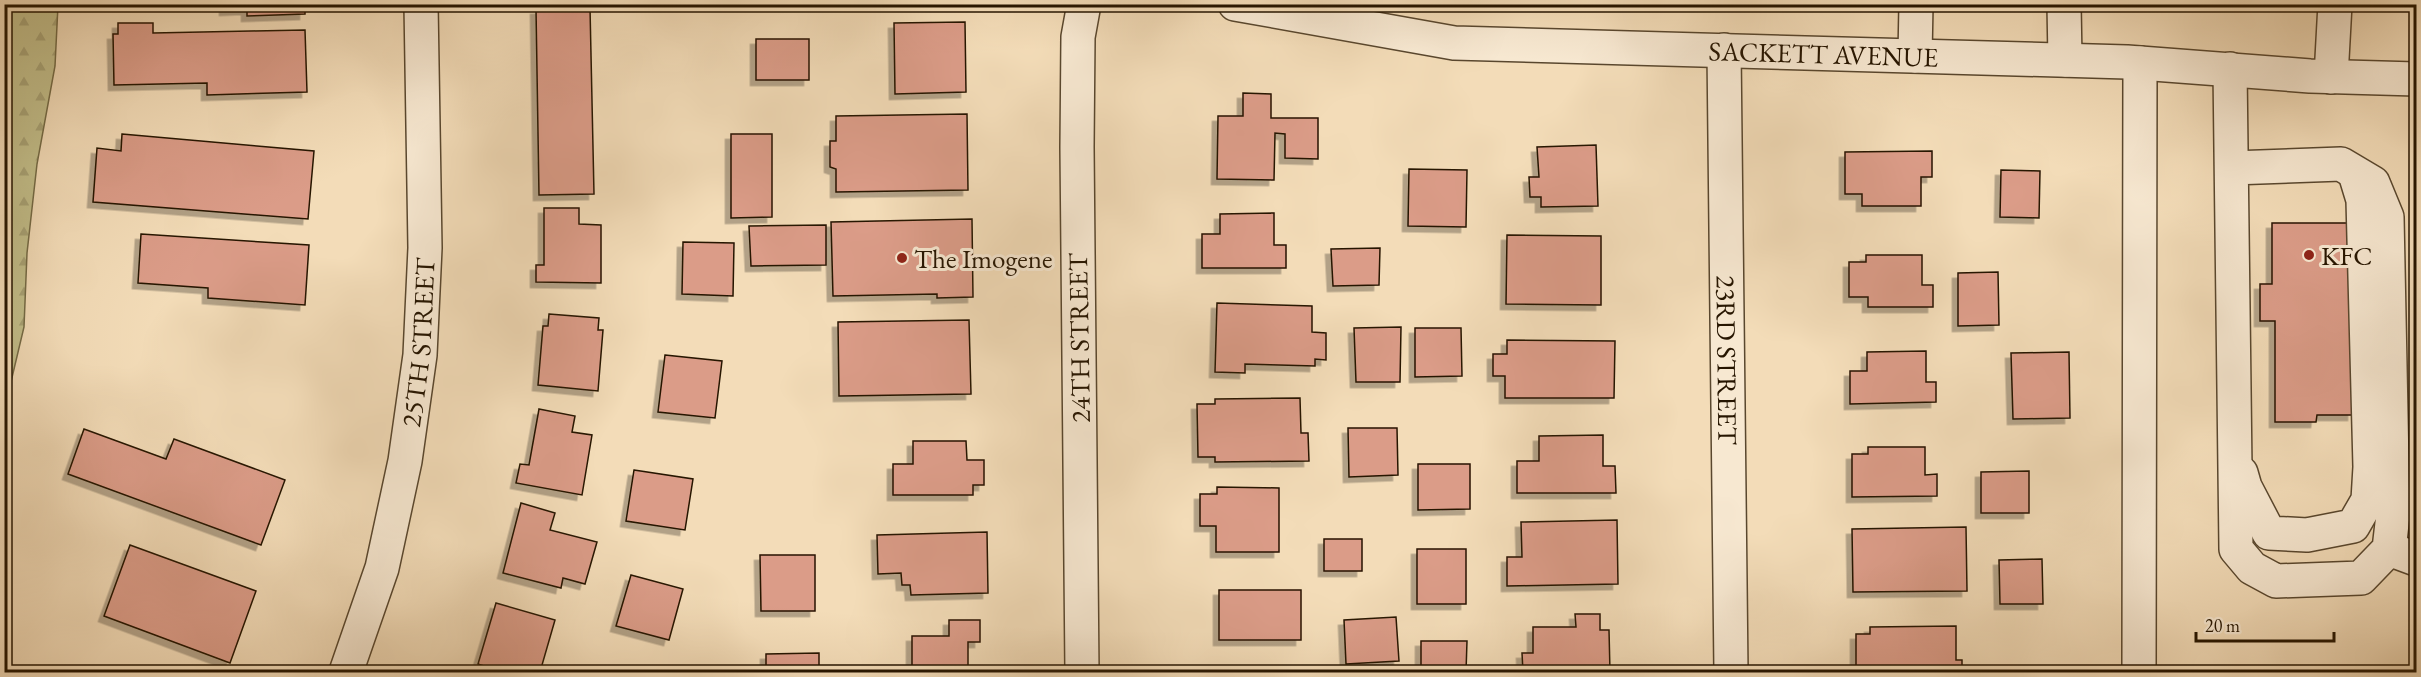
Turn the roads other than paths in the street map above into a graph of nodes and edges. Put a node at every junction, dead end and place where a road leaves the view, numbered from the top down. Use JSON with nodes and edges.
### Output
{"nodes":[{"id":1,"x":421,"y":4,"type":"edge"},
{"id":2,"x":1083,"y":4,"type":"edge"},
{"id":3,"x":1235,"y":4,"type":"edge"},
{"id":4,"x":1916,"y":4,"type":"edge"},
{"id":5,"x":2064,"y":4,"type":"edge"},
{"id":6,"x":2335,"y":4,"type":"edge"},
{"id":7,"x":1301,"y":11,"type":"edge"},
{"id":8,"x":1724,"y":50,"type":"junction"},
{"id":9,"x":1915,"y":56,"type":"junction"},
{"id":10,"x":2065,"y":60,"type":"junction"},
{"id":11,"x":2140,"y":63,"type":"junction"},
{"id":12,"x":2230,"y":69,"type":"junction"},
{"id":13,"x":2331,"y":77,"type":"junction"},
{"id":14,"x":2416,"y":79,"type":"edge"},
{"id":15,"x":2232,"y":168,"type":"junction"},
{"id":16,"x":2355,"y":172,"type":"junction"},
{"id":17,"x":2235,"y":447,"type":"junction"},
{"id":18,"x":2403,"y":554,"type":"edge"},
{"id":19,"x":346,"y":672,"type":"edge"},
{"id":20,"x":1082,"y":672,"type":"edge"},
{"id":21,"x":1731,"y":672,"type":"edge"},
{"id":22,"x":2139,"y":672,"type":"edge"}],
"edges":[{"from":1,"to":19,"type":"street","name":"25TH STREET"},
{"from":2,"to":20,"type":"street","name":"24TH STREET"},
{"from":3,"to":7,"type":"street","name":"SACKETT AVENUE"},
{"from":4,"to":9,"type":"street"},
{"from":5,"to":10,"type":"street"},
{"from":6,"to":13,"type":"street"},
{"from":7,"to":8,"type":"street","name":"SACKETT AVENUE"},
{"from":8,"to":9,"type":"street","name":"SACKETT AVENUE"},
{"from":8,"to":21,"type":"street","name":"23RD STREET"},
{"from":9,"to":10,"type":"street","name":"SACKETT AVENUE"},
{"from":10,"to":11,"type":"street","name":"SACKETT AVENUE"},
{"from":11,"to":12,"type":"street","name":"SACKETT AVENUE"},
{"from":11,"to":22,"type":"street"},
{"from":12,"to":13,"type":"street","name":"SACKETT AVENUE"},
{"from":12,"to":15,"type":"street"},
{"from":13,"to":14,"type":"street","name":"SACKETT AVENUE"},
{"from":15,"to":16,"type":"street"},
{"from":15,"to":17,"type":"street"},
{"from":16,"to":17,"type":"street"},
{"from":16,"to":18,"type":"street"},
{"from":17,"to":18,"type":"street"}]}
